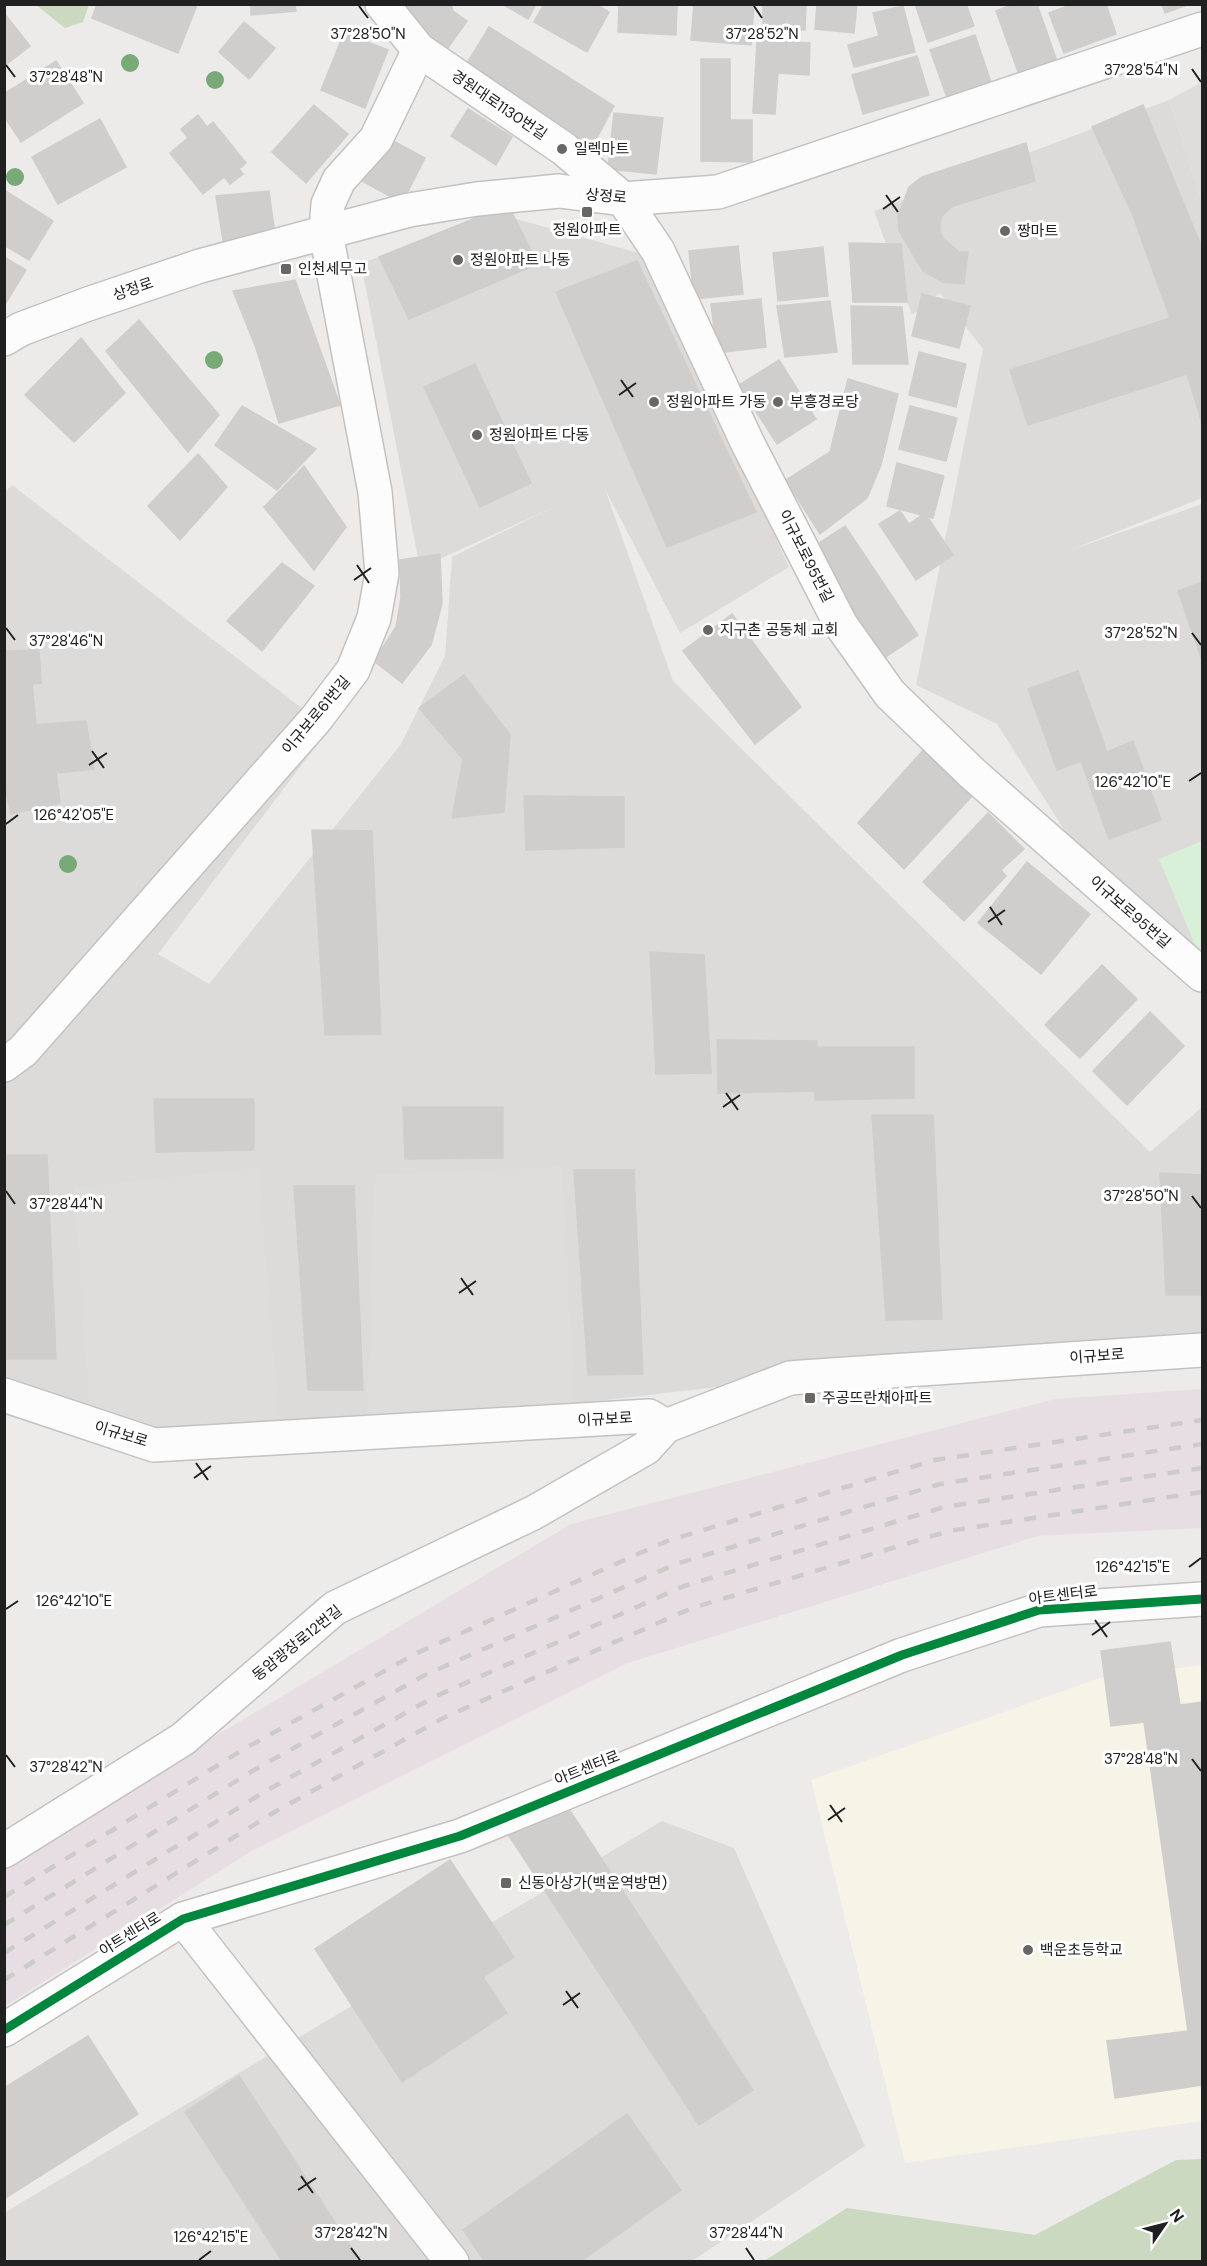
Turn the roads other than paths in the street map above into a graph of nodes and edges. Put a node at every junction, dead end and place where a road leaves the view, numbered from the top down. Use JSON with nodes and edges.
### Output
{"nodes":[{"id":1,"x":382,"y":4,"type":"edge"},
{"id":2,"x":1203,"y":28,"type":"edge"},
{"id":3,"x":419,"y":50,"type":"junction"},
{"id":4,"x":623,"y":199,"type":"junction"},
{"id":5,"x":326,"y":233,"type":"junction"},
{"id":6,"x":4,"y":339,"type":"edge"},
{"id":7,"x":1203,"y":975,"type":"edge"},
{"id":8,"x":4,"y":1065,"type":"edge"},
{"id":9,"x":1203,"y":1350,"type":"edge"},
{"id":10,"x":4,"y":1395,"type":"edge"},
{"id":11,"x":666,"y":1425,"type":"junction"},
{"id":12,"x":1203,"y":1599,"type":"edge"},
{"id":13,"x":4,"y":1851,"type":"edge"},
{"id":14,"x":183,"y":1919,"type":"junction"},
{"id":15,"x":4,"y":2030,"type":"edge"},
{"id":16,"x":452,"y":2262,"type":"edge"}],
"edges":[{"from":1,"to":3,"type":"street","name":"경원대로1130번길"},
{"from":2,"to":4,"type":"street","name":"상정로"},
{"from":3,"to":4,"type":"street","name":"경원대로1130번길"},
{"from":3,"to":5,"type":"street","name":"이규보로61번길"},
{"from":4,"to":5,"type":"street","name":"상정로"},
{"from":4,"to":7,"type":"street","name":"이규보로95번길"},
{"from":5,"to":6,"type":"street","name":"상정로"},
{"from":5,"to":8,"type":"street","name":"이규보로61번길"},
{"from":9,"to":11,"type":"street","name":"이규보로"},
{"from":10,"to":11,"type":"street","name":"이규보로"},
{"from":11,"to":13,"type":"street","name":"동암광장로12번길"},
{"from":12,"to":14,"type":"street","name":"아트센터로"},
{"from":14,"to":15,"type":"street","name":"아트센터로"},
{"from":14,"to":16,"type":"street"}]}
